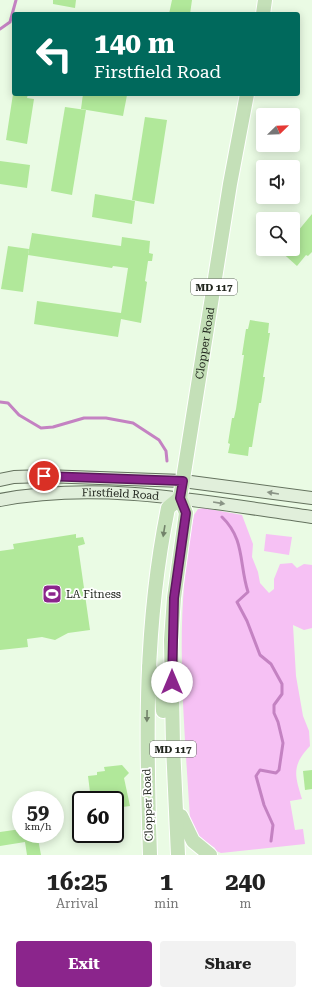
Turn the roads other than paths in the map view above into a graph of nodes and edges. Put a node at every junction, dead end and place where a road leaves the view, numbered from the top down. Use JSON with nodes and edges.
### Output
{"nodes":[{"id":1,"x":265,"y":0,"type":"edge"},
{"id":2,"x":263,"y":12,"type":"edge"},
{"id":3,"x":247,"y":96,"type":"edge"},
{"id":4,"x":0,"y":475,"type":"edge"},
{"id":5,"x":14,"y":477,"type":"junction"},
{"id":6,"x":0,"y":480,"type":"edge"},
{"id":7,"x":183,"y":481,"type":"junction"},
{"id":8,"x":180,"y":498,"type":"junction"},
{"id":9,"x":312,"y":498,"type":"edge"},
{"id":10,"x":0,"y":500,"type":"edge"},
{"id":11,"x":312,"y":517,"type":"edge"},
{"id":12,"x":148,"y":666,"type":"junction"},
{"id":13,"x":172,"y":746,"type":"junction"},
{"id":14,"x":176,"y":802,"type":"junction"},
{"id":15,"x":150,"y":855,"type":"edge"},
{"id":16,"x":178,"y":855,"type":"edge"},
{"id":17,"x":210,"y":855,"type":"edge"}],
"edges":[{"from":1,"to":2,"type":"main road"},
{"from":3,"to":7,"type":"main road","name":"Clopper Road","number":"MD 117"},
{"from":4,"to":5,"type":"street"},
{"from":5,"to":6,"type":"street","name":"Firstfield Road"},
{"from":5,"to":7,"type":"street","name":"Firstfield Road"},
{"from":7,"to":8,"type":"main road","name":"Clopper Road","number":"MD 117"},
{"from":9,"to":7,"type":"street","name":"Firstfield Road","one_way":true},
{"from":8,"to":10,"type":"street","name":"Firstfield Road"},
{"from":8,"to":11,"type":"street","name":"Firstfield Road","one_way":true},
{"from":8,"to":12,"type":"main road","name":"Clopper Road","number":"MD 117","one_way":true},
{"from":8,"to":13,"type":"main road","name":"Clopper Road","number":"MD 117"},
{"from":12,"to":13,"type":"main road"},
{"from":12,"to":15,"type":"main road","name":"Clopper Road","number":"MD 117","one_way":true},
{"from":13,"to":14,"type":"main road","name":"Clopper Road","number":"MD 117"},
{"from":14,"to":16,"type":"main road","name":"Clopper Road","number":"MD 117"},
{"from":14,"to":17,"type":"main road"}]}
